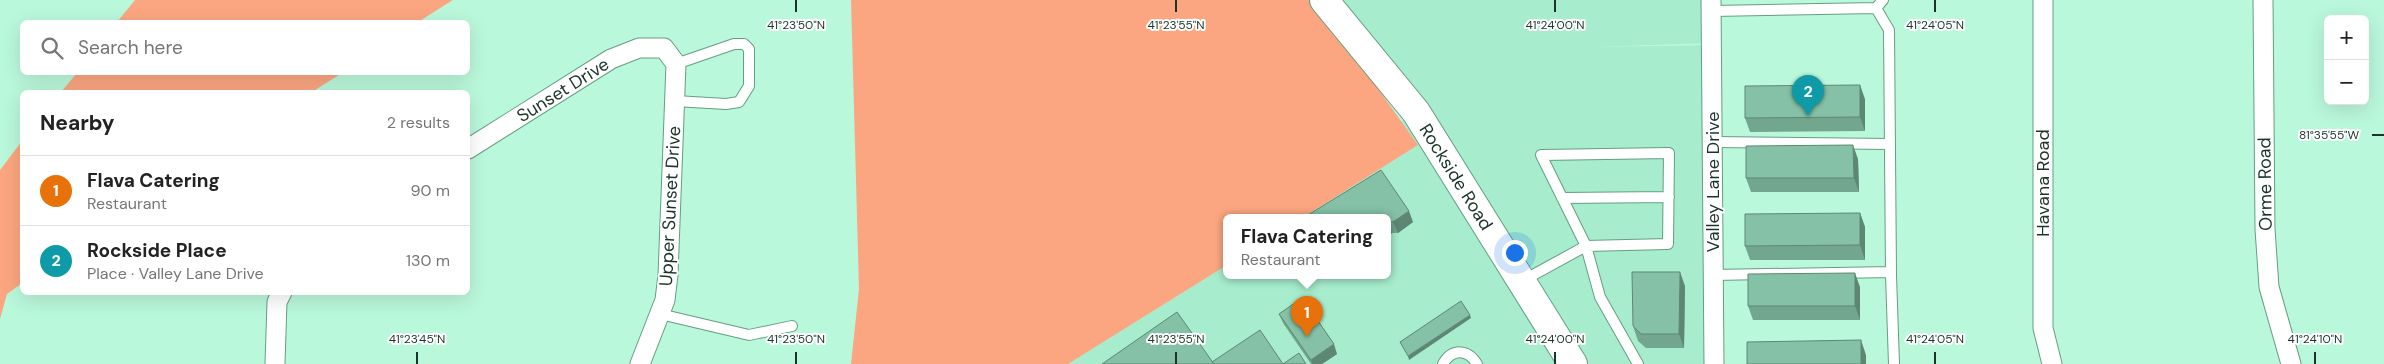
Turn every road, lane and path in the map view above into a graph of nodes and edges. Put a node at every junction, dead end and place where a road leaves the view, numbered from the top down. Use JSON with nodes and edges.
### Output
{"nodes":[{"id":1,"x":1324,"y":0,"type":"edge"},
{"id":2,"x":2043,"y":0,"type":"edge"},
{"id":3,"x":2263,"y":0,"type":"edge"},
{"id":4,"x":1880,"y":4,"type":"edge"},
{"id":5,"x":1712,"y":6,"type":"edge"},
{"id":6,"x":676,"y":64,"type":"junction"},
{"id":7,"x":675,"y":101,"type":"junction"},
{"id":8,"x":1713,"y":142,"type":"junction"},
{"id":9,"x":1890,"y":144,"type":"junction"},
{"id":10,"x":470,"y":148,"type":"edge"},
{"id":11,"x":1668,"y":197,"type":"junction"},
{"id":12,"x":1562,"y":198,"type":"junction"},
{"id":13,"x":1586,"y":246,"type":"junction"},
{"id":14,"x":1891,"y":272,"type":"junction"},
{"id":15,"x":1713,"y":275,"type":"junction"},
{"id":16,"x":1521,"y":282,"type":"junction"},
{"id":17,"x":280,"y":295,"type":"edge"},
{"id":18,"x":660,"y":314,"type":"junction"},
{"id":19,"x":792,"y":326,"type":"dead end"},
{"id":20,"x":275,"y":364,"type":"edge"},
{"id":21,"x":640,"y":364,"type":"edge"},
{"id":22,"x":1443,"y":364,"type":"edge"},
{"id":23,"x":1477,"y":364,"type":"edge"},
{"id":24,"x":1573,"y":364,"type":"edge"},
{"id":25,"x":1638,"y":364,"type":"edge"},
{"id":26,"x":1714,"y":364,"type":"edge"},
{"id":27,"x":1894,"y":364,"type":"edge"},
{"id":28,"x":2052,"y":364,"type":"edge"},
{"id":29,"x":2291,"y":364,"type":"edge"}],
"edges":[{"from":1,"to":16,"type":"main road","name":"Rockside Road"},
{"from":2,"to":28,"type":"street","name":"Havana Road"},
{"from":3,"to":29,"type":"street","name":"Orme Road"},
{"from":4,"to":5,"type":"lane"},
{"from":4,"to":9,"type":"lane"},
{"from":5,"to":8,"type":"street","name":"Valley Lane Drive"},
{"from":6,"to":7,"type":"street","name":"Upper Sunset Drive"},
{"from":6,"to":7,"type":"lane"},
{"from":6,"to":10,"type":"street","name":"Sunset Drive"},
{"from":7,"to":18,"type":"street","name":"Upper Sunset Drive"},
{"from":8,"to":9,"type":"lane"},
{"from":8,"to":15,"type":"street","name":"Valley Lane Drive"},
{"from":9,"to":14,"type":"lane"},
{"from":11,"to":12,"type":"lane"},
{"from":11,"to":12,"type":"lane"},
{"from":11,"to":13,"type":"lane"},
{"from":12,"to":13,"type":"lane"},
{"from":13,"to":16,"type":"lane"},
{"from":13,"to":25,"type":"lane"},
{"from":14,"to":15,"type":"lane"},
{"from":14,"to":27,"type":"lane"},
{"from":15,"to":26,"type":"street","name":"Valley Lane Drive"},
{"from":16,"to":24,"type":"main road","name":"Rockside Road"},
{"from":17,"to":20,"type":"street"},
{"from":18,"to":19,"type":"lane"},
{"from":18,"to":21,"type":"street","name":"Upper Sunset Drive"},
{"from":22,"to":23,"type":"lane"}]}
